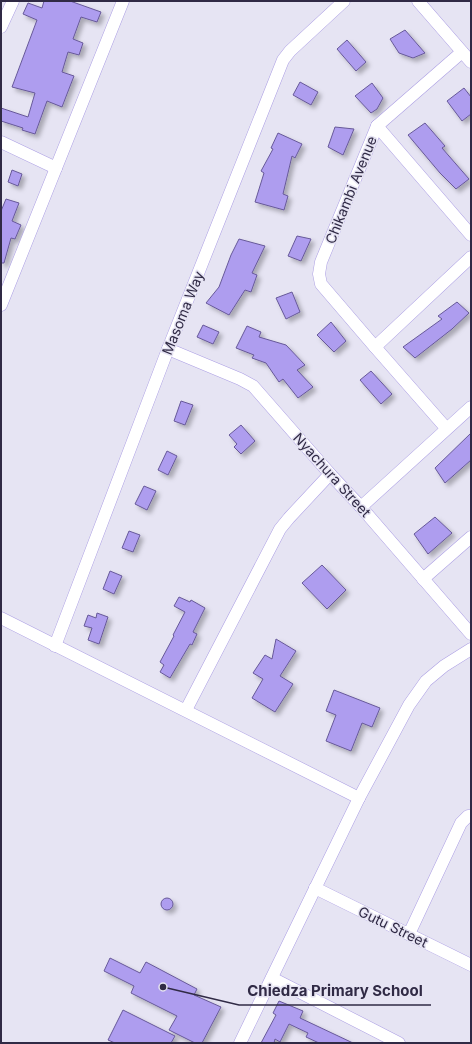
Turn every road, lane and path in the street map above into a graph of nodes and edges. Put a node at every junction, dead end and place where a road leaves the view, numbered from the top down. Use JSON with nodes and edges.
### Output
{"nodes":[{"id":1,"x":13,"y":1,"type":"edge"},
{"id":2,"x":123,"y":1,"type":"edge"},
{"id":3,"x":344,"y":1,"type":"edge"},
{"id":4,"x":418,"y":1,"type":"edge"},
{"id":5,"x":1,"y":27,"type":"edge"},
{"id":6,"x":462,"y":52,"type":"junction"},
{"id":7,"x":471,"y":62,"type":"edge"},
{"id":8,"x":377,"y":126,"type":"junction"},
{"id":9,"x":1,"y":142,"type":"edge"},
{"id":10,"x":56,"y":168,"type":"junction"},
{"id":11,"x":471,"y":235,"type":"edge"},
{"id":12,"x":471,"y":257,"type":"edge"},
{"id":13,"x":1,"y":305,"type":"edge"},
{"id":14,"x":375,"y":347,"type":"junction"},
{"id":15,"x":168,"y":350,"type":"junction"},
{"id":16,"x":471,"y":406,"type":"edge"},
{"id":17,"x":446,"y":428,"type":"junction"},
{"id":18,"x":330,"y":474,"type":"junction"},
{"id":19,"x":361,"y":507,"type":"junction"},
{"id":20,"x":471,"y":537,"type":"edge"},
{"id":21,"x":423,"y":579,"type":"junction"},
{"id":22,"x":1,"y":618,"type":"edge"},
{"id":23,"x":471,"y":634,"type":"edge"},
{"id":24,"x":55,"y":646,"type":"junction"},
{"id":25,"x":471,"y":649,"type":"edge"},
{"id":26,"x":186,"y":710,"type":"junction"},
{"id":27,"x":359,"y":798,"type":"junction"},
{"id":28,"x":471,"y":816,"type":"edge"},
{"id":29,"x":315,"y":888,"type":"junction"},
{"id":30,"x":409,"y":934,"type":"junction"},
{"id":31,"x":471,"y":965,"type":"edge"},
{"id":32,"x":272,"y":978,"type":"junction"},
{"id":33,"x":240,"y":1043,"type":"edge"},
{"id":34,"x":399,"y":1043,"type":"edge"}],
"edges":[{"from":1,"to":5,"type":"street"},
{"from":2,"to":10,"type":"street"},
{"from":3,"to":15,"type":"street","name":"Masoma Way"},
{"from":4,"to":6,"type":"street"},
{"from":6,"to":7,"type":"street"},
{"from":6,"to":8,"type":"street","name":"Chikambi Avenue"},
{"from":8,"to":11,"type":"street"},
{"from":8,"to":14,"type":"street","name":"Chikambi Avenue"},
{"from":9,"to":10,"type":"street"},
{"from":10,"to":13,"type":"street"},
{"from":12,"to":14,"type":"street"},
{"from":14,"to":17,"type":"street","name":"Chikambi Avenue"},
{"from":15,"to":18,"type":"street","name":"Nyachura Street"},
{"from":15,"to":24,"type":"street","name":"Masoma Way"},
{"from":16,"to":17,"type":"street"},
{"from":17,"to":19,"type":"street"},
{"from":18,"to":19,"type":"street","name":"Nyachura Street"},
{"from":18,"to":26,"type":"street"},
{"from":19,"to":21,"type":"street","name":"Nyachura Street"},
{"from":20,"to":21,"type":"street"},
{"from":21,"to":23,"type":"street","name":"Nyachura Street"},
{"from":22,"to":24,"type":"street"},
{"from":24,"to":26,"type":"street"},
{"from":25,"to":27,"type":"street"},
{"from":26,"to":27,"type":"street"},
{"from":27,"to":29,"type":"street"},
{"from":28,"to":30,"type":"street"},
{"from":29,"to":30,"type":"street","name":"Gutu Street"},
{"from":29,"to":32,"type":"street"},
{"from":30,"to":31,"type":"street","name":"Gutu Street"},
{"from":32,"to":33,"type":"street"},
{"from":32,"to":34,"type":"street"}]}
